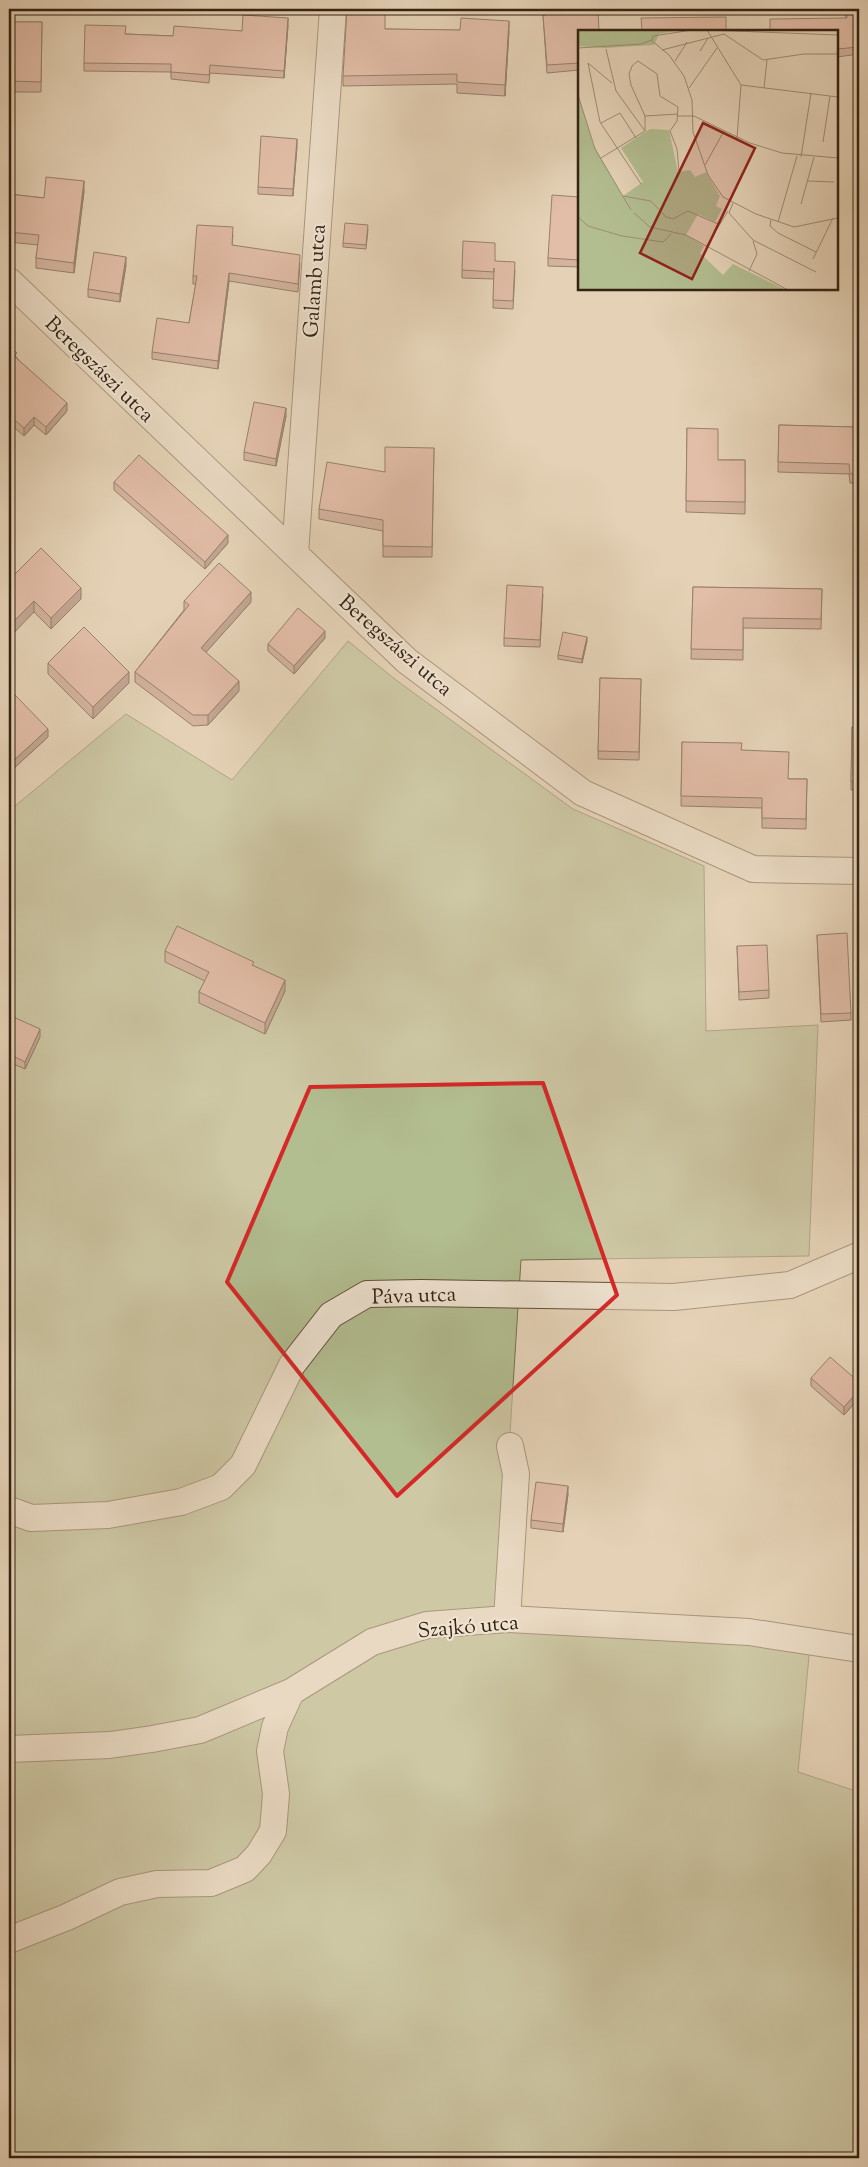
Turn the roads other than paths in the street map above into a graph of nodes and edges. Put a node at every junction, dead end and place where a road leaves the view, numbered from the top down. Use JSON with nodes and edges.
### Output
{"nodes":[{"id":1,"x":333,"y":9,"type":"edge"},
{"id":2,"x":9,"y":281,"type":"edge"},
{"id":3,"x":295,"y":554,"type":"junction"},
{"id":4,"x":859,"y":871,"type":"edge"},
{"id":5,"x":859,"y":1254,"type":"edge"},
{"id":6,"x":510,"y":1446,"type":"dead end"},
{"id":7,"x":9,"y":1510,"type":"edge"},
{"id":8,"x":507,"y":1619,"type":"junction"},
{"id":9,"x":856,"y":1643,"type":"edge"},
{"id":10,"x":291,"y":1692,"type":"junction"},
{"id":11,"x":9,"y":1749,"type":"edge"},
{"id":12,"x":9,"y":1940,"type":"edge"}],
"edges":[{"from":1,"to":3,"type":"street","name":"Galamb utca"},
{"from":2,"to":3,"type":"street","name":"Beregszászi utca"},
{"from":3,"to":4,"type":"street","name":"Beregszászi utca"},
{"from":5,"to":7,"type":"street","name":"Páva utca"},
{"from":6,"to":8,"type":"street"},
{"from":8,"to":9,"type":"street","name":"Szajkó utca"},
{"from":8,"to":10,"type":"street","name":"Szajkó utca"},
{"from":10,"to":11,"type":"street","name":"Szajkó utca"},
{"from":10,"to":12,"type":"street"}]}
